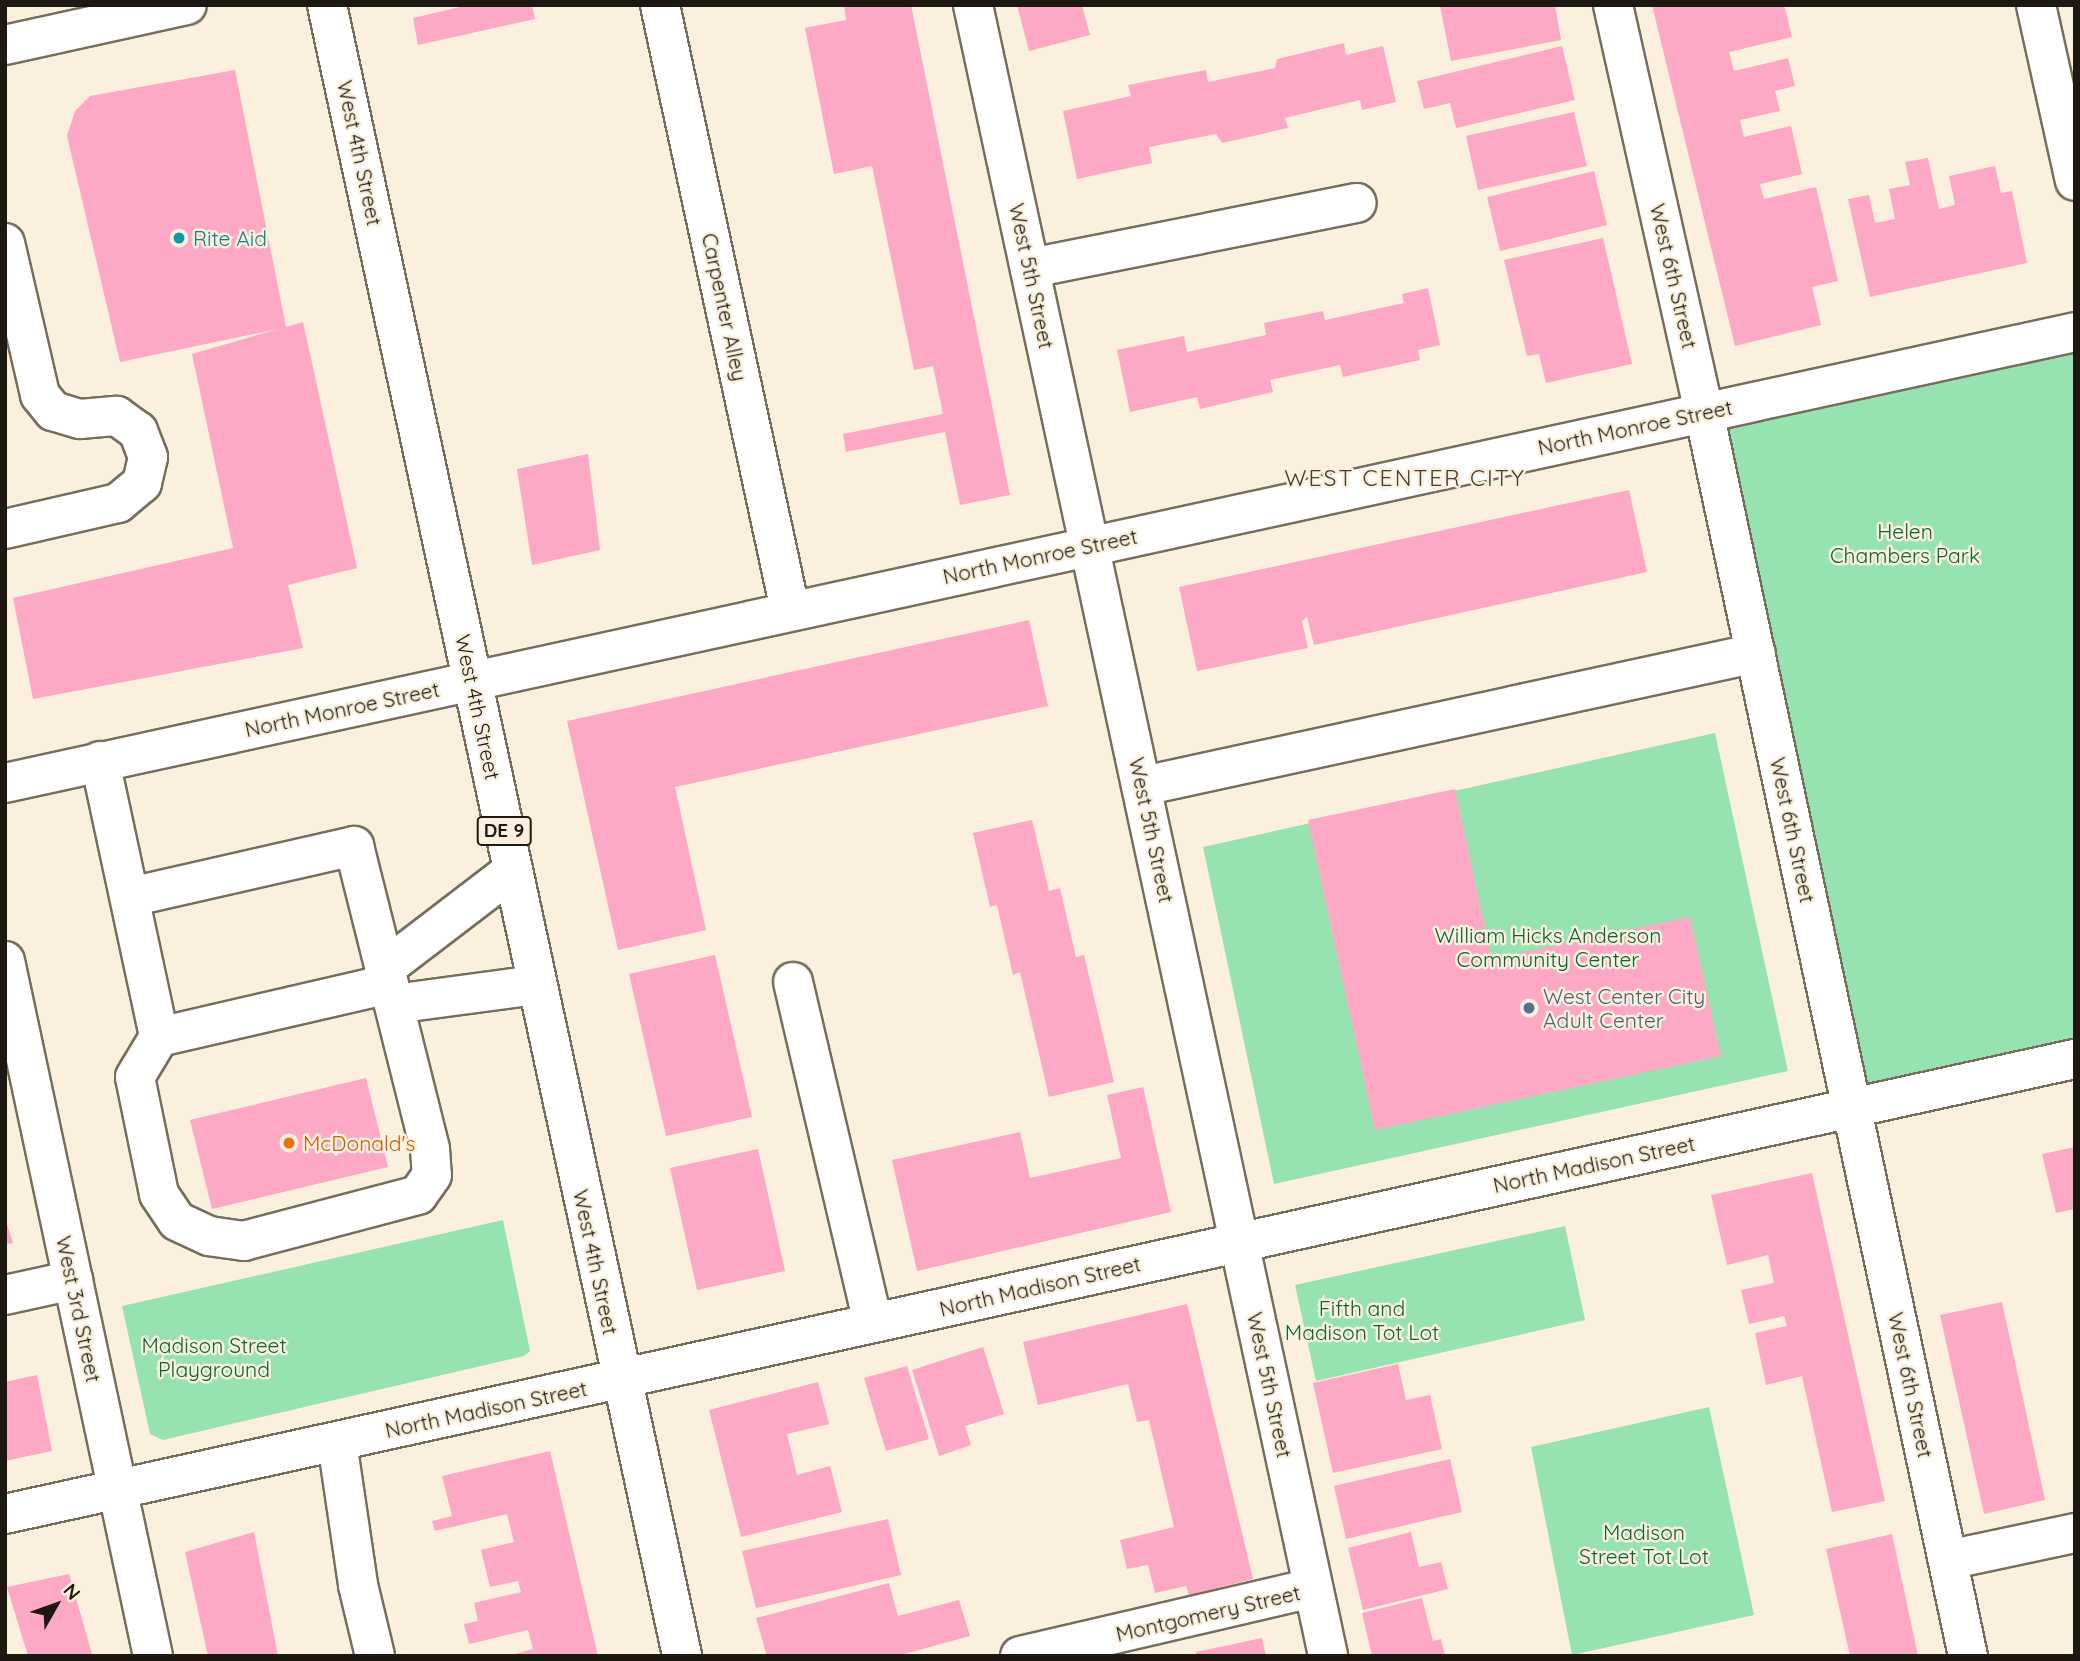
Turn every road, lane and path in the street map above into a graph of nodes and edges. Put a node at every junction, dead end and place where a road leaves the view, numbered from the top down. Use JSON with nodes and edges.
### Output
{"nodes":[{"id":1,"x":187,"y":5,"type":"edge"},
{"id":2,"x":327,"y":5,"type":"edge"},
{"id":3,"x":660,"y":5,"type":"edge"},
{"id":4,"x":973,"y":5,"type":"edge"},
{"id":5,"x":1613,"y":5,"type":"edge"},
{"id":6,"x":2036,"y":5,"type":"edge"},
{"id":7,"x":5,"y":46,"type":"edge"},
{"id":8,"x":2075,"y":181,"type":"edge"},
{"id":9,"x":1357,"y":203,"type":"dead end"},
{"id":10,"x":5,"y":243,"type":"edge"},
{"id":11,"x":1031,"y":268,"type":"junction"},
{"id":12,"x":2075,"y":331,"type":"edge"},
{"id":13,"x":1704,"y":412,"type":"junction"},
{"id":14,"x":5,"y":530,"type":"edge"},
{"id":15,"x":1091,"y":545,"type":"junction"},
{"id":16,"x":790,"y":610,"type":"junction"},
{"id":17,"x":1756,"y":653,"type":"junction"},
{"id":18,"x":472,"y":681,"type":"junction"},
{"id":19,"x":100,"y":761,"type":"junction"},
{"id":20,"x":5,"y":783,"type":"edge"},
{"id":21,"x":1143,"y":786,"type":"junction"},
{"id":22,"x":513,"y":871,"type":"junction"},
{"id":23,"x":130,"y":897,"type":"junction"},
{"id":24,"x":5,"y":961,"type":"edge"},
{"id":25,"x":793,"y":982,"type":"dead end"},
{"id":26,"x":389,"y":985,"type":"junction"},
{"id":27,"x":537,"y":985,"type":"junction"},
{"id":28,"x":159,"y":1037,"type":"junction"},
{"id":29,"x":2075,"y":1059,"type":"edge"},
{"id":30,"x":1852,"y":1108,"type":"junction"},
{"id":31,"x":1240,"y":1242,"type":"junction"},
{"id":32,"x":73,"y":1280,"type":"junction"},
{"id":33,"x":5,"y":1295,"type":"edge"},
{"id":34,"x":873,"y":1323,"type":"junction"},
{"id":35,"x":622,"y":1380,"type":"junction"},
{"id":36,"x":337,"y":1442,"type":"junction"},
{"id":37,"x":118,"y":1490,"type":"junction"},
{"id":38,"x":5,"y":1514,"type":"edge"},
{"id":39,"x":2075,"y":1533,"type":"edge"},
{"id":40,"x":1948,"y":1560,"type":"junction"},
{"id":41,"x":1313,"y":1588,"type":"junction"},
{"id":42,"x":153,"y":1656,"type":"edge"},
{"id":43,"x":375,"y":1656,"type":"edge"},
{"id":44,"x":682,"y":1656,"type":"edge"},
{"id":45,"x":1020,"y":1656,"type":"edge"},
{"id":46,"x":1328,"y":1656,"type":"edge"},
{"id":47,"x":1968,"y":1656,"type":"edge"}],
"edges":[{"from":1,"to":7,"type":"street"},
{"from":2,"to":18,"type":"street","name":"West 4th Street","number":"DE 9"},
{"from":3,"to":16,"type":"street","name":"Carpenter Alley"},
{"from":4,"to":11,"type":"street","name":"West 5th Street"},
{"from":5,"to":13,"type":"street","name":"West 6th Street"},
{"from":6,"to":8,"type":"street"},
{"from":9,"to":11,"type":"street"},
{"from":10,"to":14,"type":"street"},
{"from":11,"to":15,"type":"street","name":"West 5th Street"},
{"from":12,"to":13,"type":"street","name":"North Monroe Street"},
{"from":13,"to":15,"type":"street","name":"North Monroe Street"},
{"from":13,"to":17,"type":"street","name":"West 6th Street"},
{"from":15,"to":16,"type":"street","name":"North Monroe Street"},
{"from":15,"to":21,"type":"street","name":"West 5th Street"},
{"from":16,"to":18,"type":"street","name":"North Monroe Street"},
{"from":17,"to":21,"type":"street"},
{"from":17,"to":30,"type":"street","name":"West 6th Street"},
{"from":18,"to":19,"type":"street","name":"North Monroe Street"},
{"from":18,"to":22,"type":"street","name":"West 4th Street","number":"DE 9"},
{"from":19,"to":20,"type":"street","name":"North Monroe Street"},
{"from":19,"to":23,"type":"street"},
{"from":21,"to":31,"type":"street","name":"West 5th Street"},
{"from":22,"to":26,"type":"street"},
{"from":22,"to":27,"type":"street","name":"West 4th Street","number":"DE 9"},
{"from":23,"to":26,"type":"street"},
{"from":23,"to":28,"type":"street"},
{"from":24,"to":32,"type":"street","name":"West 3rd Street"},
{"from":25,"to":34,"type":"street"},
{"from":26,"to":27,"type":"street"},
{"from":26,"to":28,"type":"street"},
{"from":26,"to":28,"type":"street"},
{"from":27,"to":35,"type":"street","name":"West 4th Street","number":"DE 9"},
{"from":29,"to":30,"type":"street","name":"North Madison Street"},
{"from":30,"to":31,"type":"street","name":"North Madison Street"},
{"from":30,"to":40,"type":"street","name":"West 6th Street"},
{"from":31,"to":34,"type":"street","name":"North Madison Street"},
{"from":31,"to":41,"type":"street","name":"West 5th Street"},
{"from":32,"to":33,"type":"street"},
{"from":32,"to":37,"type":"street","name":"West 3rd Street"},
{"from":34,"to":35,"type":"street","name":"North Madison Street"},
{"from":35,"to":36,"type":"street","name":"North Madison Street"},
{"from":35,"to":44,"type":"street","name":"West 4th Street","number":"DE 9"},
{"from":36,"to":37,"type":"street","name":"North Madison Street"},
{"from":36,"to":43,"type":"street"},
{"from":37,"to":38,"type":"street","name":"North Madison Street"},
{"from":37,"to":42,"type":"street","name":"West 3rd Street"},
{"from":39,"to":40,"type":"street"},
{"from":40,"to":47,"type":"street","name":"West 6th Street"},
{"from":41,"to":45,"type":"street","name":"Montgomery Street"},
{"from":41,"to":46,"type":"street","name":"West 5th Street"}]}
